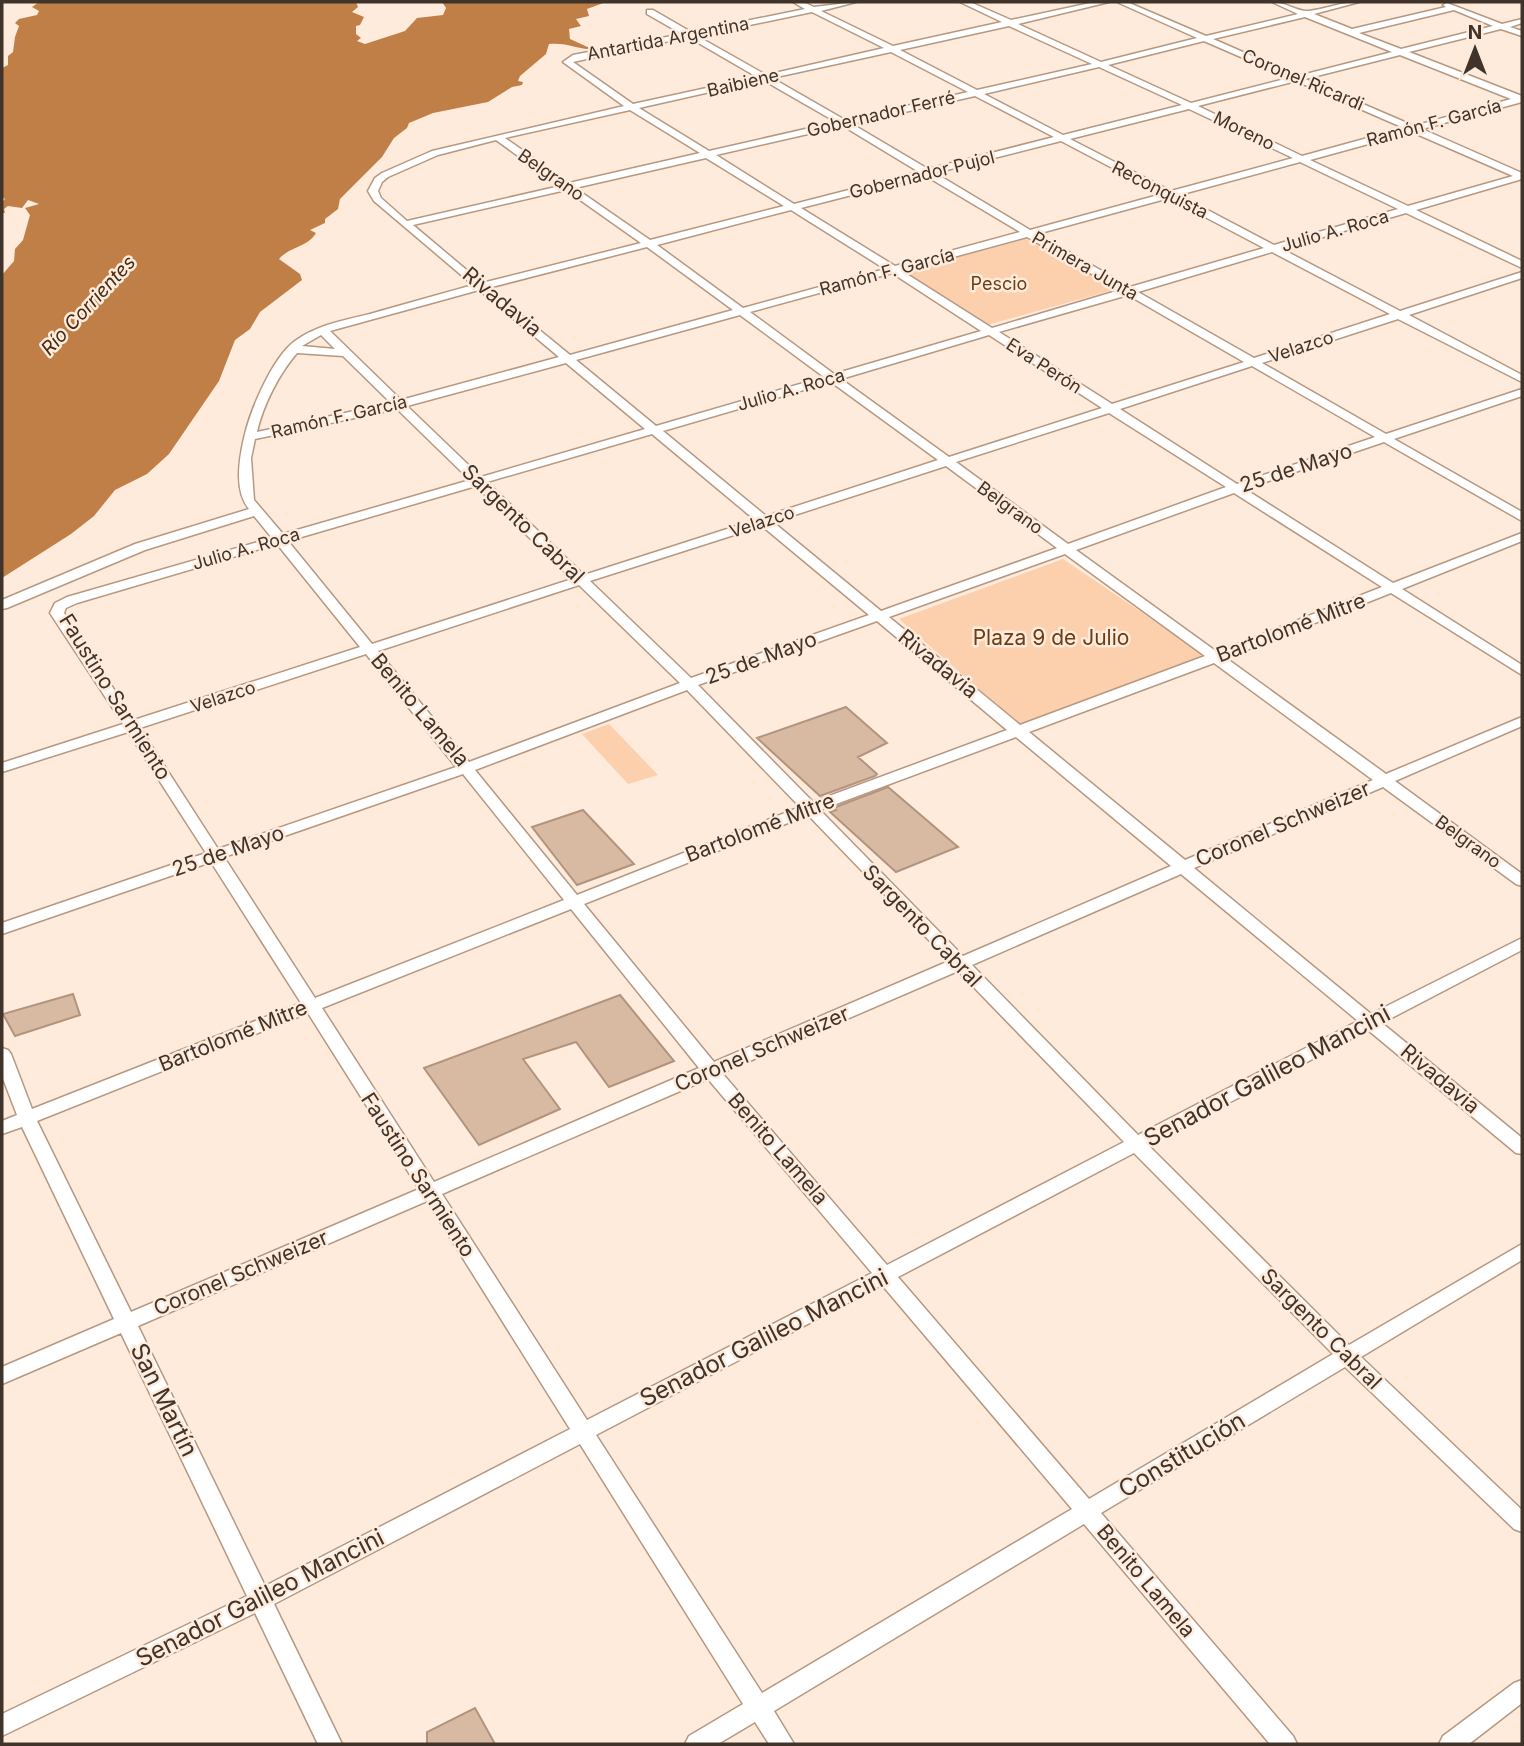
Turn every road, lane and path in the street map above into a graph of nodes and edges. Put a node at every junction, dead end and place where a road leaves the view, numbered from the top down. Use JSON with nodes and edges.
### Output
{"nodes":[{"id":1,"x":797,"y":2,"type":"edge"},
{"id":2,"x":852,"y":2,"type":"edge"},
{"id":3,"x":964,"y":2,"type":"edge"},
{"id":4,"x":1105,"y":2,"type":"edge"},
{"id":5,"x":1121,"y":2,"type":"edge"},
{"id":6,"x":1276,"y":2,"type":"edge"},
{"id":7,"x":1355,"y":2,"type":"edge"},
{"id":8,"x":1438,"y":2,"type":"edge"},
{"id":9,"x":1454,"y":8,"type":"junction"},
{"id":10,"x":813,"y":10,"type":"junction"},
{"id":11,"x":650,"y":12,"type":"dead end"},
{"id":12,"x":1305,"y":14,"type":"junction"},
{"id":13,"x":1522,"y":21,"type":"edge"},
{"id":14,"x":1010,"y":23,"type":"junction"},
{"id":15,"x":1501,"y":26,"type":"junction"},
{"id":16,"x":1351,"y":32,"type":"junction"},
{"id":17,"x":690,"y":34,"type":"junction"},
{"id":18,"x":1522,"y":34,"type":"edge"},
{"id":19,"x":1206,"y":38,"type":"junction"},
{"id":20,"x":892,"y":49,"type":"junction"},
{"id":21,"x":1398,"y":51,"type":"junction"},
{"id":22,"x":567,"y":62,"type":"joint"},
{"id":23,"x":1101,"y":64,"type":"junction"},
{"id":24,"x":766,"y":78,"type":"junction"},
{"id":25,"x":1300,"y":78,"type":"junction"},
{"id":26,"x":975,"y":93,"type":"junction"},
{"id":27,"x":1521,"y":100,"type":"edge"},
{"id":28,"x":1193,"y":107,"type":"junction"},
{"id":29,"x":633,"y":108,"type":"junction"},
{"id":30,"x":844,"y":123,"type":"junction"},
{"id":31,"x":1415,"y":128,"type":"junction"},
{"id":32,"x":497,"y":137,"type":"junction"},
{"id":33,"x":1061,"y":139,"type":"junction"},
{"id":34,"x":706,"y":155,"type":"junction"},
{"id":35,"x":1301,"y":159,"type":"junction"},
{"id":36,"x":930,"y":173,"type":"junction"},
{"id":37,"x":385,"y":175,"type":"joint"},
{"id":38,"x":1522,"y":176,"type":"edge"},
{"id":39,"x":566,"y":187,"type":"junction"},
{"id":40,"x":1170,"y":195,"type":"junction"},
{"id":41,"x":791,"y":208,"type":"junction"},
{"id":42,"x":1407,"y":210,"type":"junction"},
{"id":43,"x":405,"y":224,"type":"junction"},
{"id":44,"x":1028,"y":233,"type":"junction"},
{"id":45,"x":648,"y":243,"type":"junction"},
{"id":46,"x":1273,"y":249,"type":"junction"},
{"id":47,"x":1522,"y":265,"type":"edge"},
{"id":48,"x":894,"y":270,"type":"junction"},
{"id":49,"x":1522,"y":275,"type":"edge"},
{"id":50,"x":482,"y":285,"type":"junction"},
{"id":51,"x":1129,"y":291,"type":"junction"},
{"id":52,"x":740,"y":312,"type":"junction"},
{"id":53,"x":1400,"y":315,"type":"junction"},
{"id":54,"x":322,"y":330,"type":"junction"},
{"id":55,"x":990,"y":332,"type":"junction"},
{"id":56,"x":294,"y":349,"type":"junction"},
{"id":57,"x":345,"y":353,"type":"junction"},
{"id":58,"x":569,"y":359,"type":"junction"},
{"id":59,"x":1253,"y":363,"type":"junction"},
{"id":60,"x":831,"y":378,"type":"junction"},
{"id":61,"x":1522,"y":379,"type":"edge"},
{"id":62,"x":1522,"y":392,"type":"edge"},
{"id":63,"x":397,"y":405,"type":"junction"},
{"id":64,"x":1111,"y":409,"type":"junction"},
{"id":65,"x":654,"y":430,"type":"junction"},
{"id":66,"x":249,"y":437,"type":"junction"},
{"id":67,"x":1386,"y":439,"type":"junction"},
{"id":68,"x":947,"y":462,"type":"junction"},
{"id":69,"x":480,"y":481,"type":"junction"},
{"id":70,"x":1236,"y":488,"type":"junction"},
{"id":71,"x":257,"y":511,"type":"junction"},
{"id":72,"x":1522,"y":517,"type":"edge"},
{"id":73,"x":765,"y":521,"type":"junction"},
{"id":74,"x":1522,"y":537,"type":"edge"},
{"id":75,"x":278,"y":540,"type":"junction"},
{"id":76,"x":1066,"y":549,"type":"junction"},
{"id":77,"x":580,"y":581,"type":"junction"},
{"id":78,"x":1392,"y":588,"type":"junction"},
{"id":79,"x":2,"y":605,"type":"edge"},
{"id":80,"x":60,"y":606,"type":"joint"},
{"id":81,"x":880,"y":616,"type":"junction"},
{"id":82,"x":369,"y":649,"type":"junction"},
{"id":83,"x":1214,"y":657,"type":"junction"},
{"id":84,"x":1522,"y":671,"type":"edge"},
{"id":85,"x":689,"y":684,"type":"junction"},
{"id":86,"x":1522,"y":721,"type":"edge"},
{"id":87,"x":132,"y":726,"type":"junction"},
{"id":88,"x":1019,"y":730,"type":"junction"},
{"id":89,"x":2,"y":768,"type":"edge"},
{"id":90,"x":467,"y":768,"type":"junction"},
{"id":91,"x":1384,"y":781,"type":"junction"},
{"id":92,"x":809,"y":809,"type":"junction"},
{"id":93,"x":216,"y":855,"type":"junction"},
{"id":94,"x":1183,"y":867,"type":"junction"},
{"id":95,"x":1522,"y":881,"type":"edge"},
{"id":96,"x":573,"y":902,"type":"junction"},
{"id":97,"x":2,"y":929,"type":"edge"},
{"id":98,"x":1522,"y":943,"type":"edge"},
{"id":99,"x":959,"y":964,"type":"junction"},
{"id":100,"x":309,"y":1005,"type":"junction"},
{"id":101,"x":1370,"y":1020,"type":"junction"},
{"id":102,"x":2,"y":1054,"type":"edge"},
{"id":103,"x":711,"y":1071,"type":"junction"},
{"id":104,"x":27,"y":1118,"type":"junction"},
{"id":105,"x":2,"y":1128,"type":"edge"},
{"id":106,"x":1136,"y":1145,"type":"junction"},
{"id":107,"x":1522,"y":1149,"type":"edge"},
{"id":108,"x":429,"y":1192,"type":"junction"},
{"id":109,"x":1522,"y":1251,"type":"edge"},
{"id":110,"x":887,"y":1275,"type":"junction"},
{"id":111,"x":127,"y":1323,"type":"junction"},
{"id":112,"x":1346,"y":1354,"type":"junction"},
{"id":113,"x":2,"y":1376,"type":"edge"},
{"id":114,"x":581,"y":1433,"type":"junction"},
{"id":115,"x":1088,"y":1513,"type":"junction"},
{"id":116,"x":1522,"y":1523,"type":"edge"},
{"id":117,"x":262,"y":1599,"type":"junction"},
{"id":118,"x":1522,"y":1690,"type":"edge"},
{"id":119,"x":759,"y":1708,"type":"junction"},
{"id":120,"x":2,"y":1725,"type":"edge"},
{"id":121,"x":330,"y":1744,"type":"edge"},
{"id":122,"x":697,"y":1744,"type":"edge"},
{"id":123,"x":782,"y":1744,"type":"edge"},
{"id":124,"x":1285,"y":1744,"type":"edge"},
{"id":125,"x":1451,"y":1744,"type":"edge"}],
"edges":[{"from":1,"to":10,"type":"street","name":"Reconquista"},
{"from":2,"to":10,"type":"street","name":"Antartida Argentina"},
{"from":3,"to":14,"type":"street","name":"Moreno"},
{"from":4,"to":14,"type":"street","name":"Baibiene"},
{"from":5,"to":19,"type":"street","name":"Coronel Ricardi"},
{"from":6,"to":12,"type":"street"},
{"from":7,"to":12,"type":"street","name":"Gobernador Ferré"},
{"from":8,"to":9,"type":"street"},
{"from":9,"to":15,"type":"street"},
{"from":9,"to":16,"type":"street"},
{"from":10,"to":17,"type":"street","name":"Antartida Argentina"},
{"from":10,"to":20,"type":"street","name":"Reconquista"},
{"from":11,"to":17,"type":"street","name":"Primera Junta"},
{"from":12,"to":16,"type":"street"},
{"from":12,"to":19,"type":"street","name":"Gobernador Ferré"},
{"from":13,"to":15,"type":"street","name":"Gobernador Pujol"},
{"from":14,"to":20,"type":"street","name":"Baibiene"},
{"from":14,"to":23,"type":"street","name":"Moreno"},
{"from":15,"to":18,"type":"street"},
{"from":15,"to":21,"type":"street","name":"Gobernador Pujol"},
{"from":16,"to":21,"type":"street"},
{"from":17,"to":22,"type":"street","name":"Antartida Argentina"},
{"from":17,"to":24,"type":"street","name":"Primera Junta"},
{"from":19,"to":23,"type":"street","name":"Gobernador Ferré"},
{"from":19,"to":25,"type":"street","name":"Coronel Ricardi"},
{"from":20,"to":24,"type":"street","name":"Baibiene"},
{"from":20,"to":26,"type":"street","name":"Reconquista"},
{"from":21,"to":25,"type":"street","name":"Gobernador Pujol"},
{"from":21,"to":27,"type":"street"},
{"from":22,"to":29,"type":"street","name":"Eva Perón"},
{"from":23,"to":26,"type":"street","name":"Gobernador Ferré"},
{"from":23,"to":28,"type":"street","name":"Moreno"},
{"from":24,"to":29,"type":"street","name":"Baibiene"},
{"from":24,"to":30,"type":"street","name":"Primera Junta"},
{"from":25,"to":28,"type":"street","name":"Gobernador Pujol"},
{"from":25,"to":31,"type":"street","name":"Coronel Ricardi"},
{"from":26,"to":30,"type":"street","name":"Gobernador Ferré"},
{"from":26,"to":33,"type":"street","name":"Reconquista"},
{"from":27,"to":31,"type":"street","name":"Ramón F. García"},
{"from":28,"to":33,"type":"street","name":"Gobernador Pujol"},
{"from":28,"to":35,"type":"street","name":"Moreno"},
{"from":29,"to":32,"type":"street","name":"Baibiene"},
{"from":29,"to":34,"type":"street","name":"Eva Perón"},
{"from":30,"to":34,"type":"street","name":"Gobernador Ferré"},
{"from":30,"to":36,"type":"street","name":"Primera Junta"},
{"from":31,"to":35,"type":"street","name":"Ramón F. García"},
{"from":31,"to":38,"type":"street","name":"Coronel Ricardi"},
{"from":32,"to":37,"type":"street","name":"Baibiene"},
{"from":32,"to":39,"type":"street","name":"Belgrano"},
{"from":33,"to":36,"type":"street","name":"Gobernador Pujol"},
{"from":33,"to":40,"type":"street","name":"Reconquista"},
{"from":34,"to":39,"type":"street","name":"Gobernador Ferré"},
{"from":34,"to":41,"type":"street","name":"Eva Perón"},
{"from":35,"to":40,"type":"street","name":"Ramón F. García"},
{"from":35,"to":42,"type":"street","name":"Moreno"},
{"from":36,"to":41,"type":"street","name":"Gobernador Pujol"},
{"from":36,"to":44,"type":"street","name":"Primera Junta"},
{"from":37,"to":43,"type":"street","name":"Rivadavia"},
{"from":38,"to":42,"type":"street","name":"Julio A. Roca"},
{"from":39,"to":43,"type":"street","name":"Gobernador Ferré"},
{"from":39,"to":45,"type":"street","name":"Belgrano"},
{"from":40,"to":44,"type":"street","name":"Ramón F. García"},
{"from":40,"to":46,"type":"street","name":"Reconquista"},
{"from":41,"to":45,"type":"street","name":"Gobernador Pujol"},
{"from":41,"to":48,"type":"street","name":"Eva Perón"},
{"from":42,"to":46,"type":"street","name":"Julio A. Roca"},
{"from":42,"to":47,"type":"street","name":"Moreno"},
{"from":43,"to":50,"type":"street","name":"Rivadavia"},
{"from":44,"to":48,"type":"street","name":"Ramón F. García"},
{"from":44,"to":51,"type":"street","name":"Primera Junta"},
{"from":45,"to":50,"type":"street","name":"Gobernador Pujol"},
{"from":45,"to":52,"type":"street","name":"Belgrano"},
{"from":46,"to":51,"type":"street","name":"Julio A. Roca"},
{"from":46,"to":53,"type":"street","name":"Reconquista"},
{"from":48,"to":52,"type":"street","name":"Ramón F. García"},
{"from":48,"to":55,"type":"street","name":"Eva Perón"},
{"from":49,"to":53,"type":"street","name":"Velazco"},
{"from":50,"to":54,"type":"street","name":"Gobernador Pujol"},
{"from":50,"to":58,"type":"street","name":"Rivadavia"},
{"from":51,"to":55,"type":"street","name":"Julio A. Roca"},
{"from":51,"to":59,"type":"street","name":"Primera Junta"},
{"from":52,"to":58,"type":"street","name":"Ramón F. García"},
{"from":52,"to":60,"type":"street","name":"Belgrano"},
{"from":53,"to":59,"type":"street","name":"Velazco"},
{"from":53,"to":61,"type":"street","name":"Reconquista"},
{"from":54,"to":56,"type":"street","name":"Gobernador Pujol"},
{"from":54,"to":57,"type":"street","name":"Sargento Cabral"},
{"from":55,"to":60,"type":"street","name":"Julio A. Roca"},
{"from":55,"to":64,"type":"street","name":"Eva Perón"},
{"from":56,"to":57,"type":"street"},
{"from":56,"to":66,"type":"street","name":"Benito Lamela"},
{"from":57,"to":63,"type":"street","name":"Sargento Cabral"},
{"from":58,"to":63,"type":"street","name":"Ramón F. García"},
{"from":58,"to":65,"type":"street","name":"Rivadavia"},
{"from":59,"to":64,"type":"street","name":"Velazco"},
{"from":59,"to":67,"type":"street","name":"Primera Junta"},
{"from":60,"to":65,"type":"street","name":"Julio A. Roca"},
{"from":60,"to":68,"type":"street","name":"Belgrano"},
{"from":62,"to":67,"type":"street","name":"25 de Mayo"},
{"from":63,"to":66,"type":"street","name":"Ramón F. García"},
{"from":63,"to":69,"type":"street","name":"Sargento Cabral"},
{"from":64,"to":68,"type":"street","name":"Velazco"},
{"from":64,"to":70,"type":"street","name":"Eva Perón"},
{"from":65,"to":69,"type":"street","name":"Julio A. Roca"},
{"from":65,"to":73,"type":"street","name":"Rivadavia"},
{"from":66,"to":71,"type":"street","name":"Benito Lamela"},
{"from":67,"to":70,"type":"street","name":"25 de Mayo"},
{"from":67,"to":72,"type":"street","name":"Primera Junta"},
{"from":68,"to":73,"type":"street","name":"Velazco"},
{"from":68,"to":76,"type":"street","name":"Belgrano"},
{"from":69,"to":75,"type":"street","name":"Julio A. Roca"},
{"from":69,"to":77,"type":"street","name":"Sargento Cabral"},
{"from":70,"to":76,"type":"street","name":"25 de Mayo"},
{"from":70,"to":78,"type":"street","name":"Eva Perón"},
{"from":71,"to":75,"type":"street","name":"Benito Lamela"},
{"from":71,"to":79,"type":"street"},
{"from":73,"to":77,"type":"street","name":"Velazco"},
{"from":73,"to":81,"type":"street","name":"Rivadavia"},
{"from":74,"to":78,"type":"street","name":"Bartolomé Mitre"},
{"from":75,"to":80,"type":"street","name":"Julio A. Roca"},
{"from":75,"to":82,"type":"street","name":"Benito Lamela"},
{"from":76,"to":81,"type":"street","name":"25 de Mayo"},
{"from":76,"to":83,"type":"street","name":"Belgrano"},
{"from":77,"to":82,"type":"street","name":"Velazco"},
{"from":77,"to":85,"type":"street","name":"Sargento Cabral"},
{"from":78,"to":83,"type":"street","name":"Bartolomé Mitre"},
{"from":78,"to":84,"type":"street","name":"Eva Perón"},
{"from":80,"to":87,"type":"street","name":"Faustino Sarmiento"},
{"from":81,"to":85,"type":"street","name":"25 de Mayo"},
{"from":81,"to":88,"type":"street","name":"Rivadavia"},
{"from":82,"to":87,"type":"street","name":"Velazco"},
{"from":82,"to":90,"type":"street","name":"Benito Lamela"},
{"from":83,"to":88,"type":"street","name":"Bartolomé Mitre"},
{"from":83,"to":91,"type":"street","name":"Belgrano"},
{"from":85,"to":90,"type":"street","name":"25 de Mayo"},
{"from":85,"to":92,"type":"street","name":"Sargento Cabral"},
{"from":86,"to":91,"type":"street","name":"Coronel Schweizer"},
{"from":87,"to":89,"type":"street","name":"Velazco"},
{"from":87,"to":93,"type":"street","name":"Faustino Sarmiento"},
{"from":88,"to":92,"type":"street","name":"Bartolomé Mitre"},
{"from":88,"to":94,"type":"street","name":"Rivadavia"},
{"from":90,"to":93,"type":"street","name":"25 de Mayo"},
{"from":90,"to":96,"type":"street","name":"Benito Lamela"},
{"from":91,"to":94,"type":"street","name":"Coronel Schweizer"},
{"from":91,"to":95,"type":"street","name":"Belgrano"},
{"from":92,"to":96,"type":"street","name":"Bartolomé Mitre"},
{"from":92,"to":99,"type":"street","name":"Sargento Cabral"},
{"from":93,"to":97,"type":"street","name":"25 de Mayo"},
{"from":93,"to":100,"type":"street","name":"Faustino Sarmiento"},
{"from":94,"to":99,"type":"street","name":"Coronel Schweizer"},
{"from":94,"to":101,"type":"street","name":"Rivadavia"},
{"from":96,"to":100,"type":"street","name":"Bartolomé Mitre"},
{"from":96,"to":103,"type":"street","name":"Benito Lamela"},
{"from":98,"to":101,"type":"street","name":"Senador Galileo Mancini"},
{"from":99,"to":103,"type":"street","name":"Coronel Schweizer"},
{"from":99,"to":106,"type":"street","name":"Sargento Cabral"},
{"from":100,"to":104,"type":"street","name":"Bartolomé Mitre"},
{"from":100,"to":108,"type":"street","name":"Faustino Sarmiento"},
{"from":101,"to":106,"type":"street","name":"Senador Galileo Mancini"},
{"from":101,"to":107,"type":"street","name":"Rivadavia"},
{"from":102,"to":104,"type":"street","name":"San Martín"},
{"from":103,"to":108,"type":"street","name":"Coronel Schweizer"},
{"from":103,"to":110,"type":"street","name":"Benito Lamela"},
{"from":104,"to":105,"type":"street","name":"Bartolomé Mitre"},
{"from":104,"to":111,"type":"street","name":"San Martín"},
{"from":106,"to":110,"type":"street","name":"Senador Galileo Mancini"},
{"from":106,"to":112,"type":"street","name":"Sargento Cabral"},
{"from":108,"to":111,"type":"street","name":"Coronel Schweizer"},
{"from":108,"to":114,"type":"street","name":"Faustino Sarmiento"},
{"from":109,"to":112,"type":"street","name":"Constitución"},
{"from":110,"to":114,"type":"street","name":"Senador Galileo Mancini"},
{"from":110,"to":115,"type":"street","name":"Benito Lamela"},
{"from":111,"to":113,"type":"street","name":"Coronel Schweizer"},
{"from":111,"to":117,"type":"street","name":"San Martín"},
{"from":112,"to":115,"type":"street","name":"Constitución"},
{"from":112,"to":116,"type":"street","name":"Sargento Cabral"},
{"from":114,"to":117,"type":"street","name":"Senador Galileo Mancini"},
{"from":114,"to":119,"type":"street","name":"Faustino Sarmiento"},
{"from":115,"to":119,"type":"street","name":"Constitución"},
{"from":115,"to":124,"type":"street","name":"Benito Lamela"},
{"from":117,"to":120,"type":"street","name":"Senador Galileo Mancini"},
{"from":117,"to":121,"type":"street","name":"San Martín"},
{"from":118,"to":125,"type":"street"},
{"from":119,"to":122,"type":"street","name":"Constitución"},
{"from":119,"to":123,"type":"street","name":"Faustino Sarmiento"}]}
